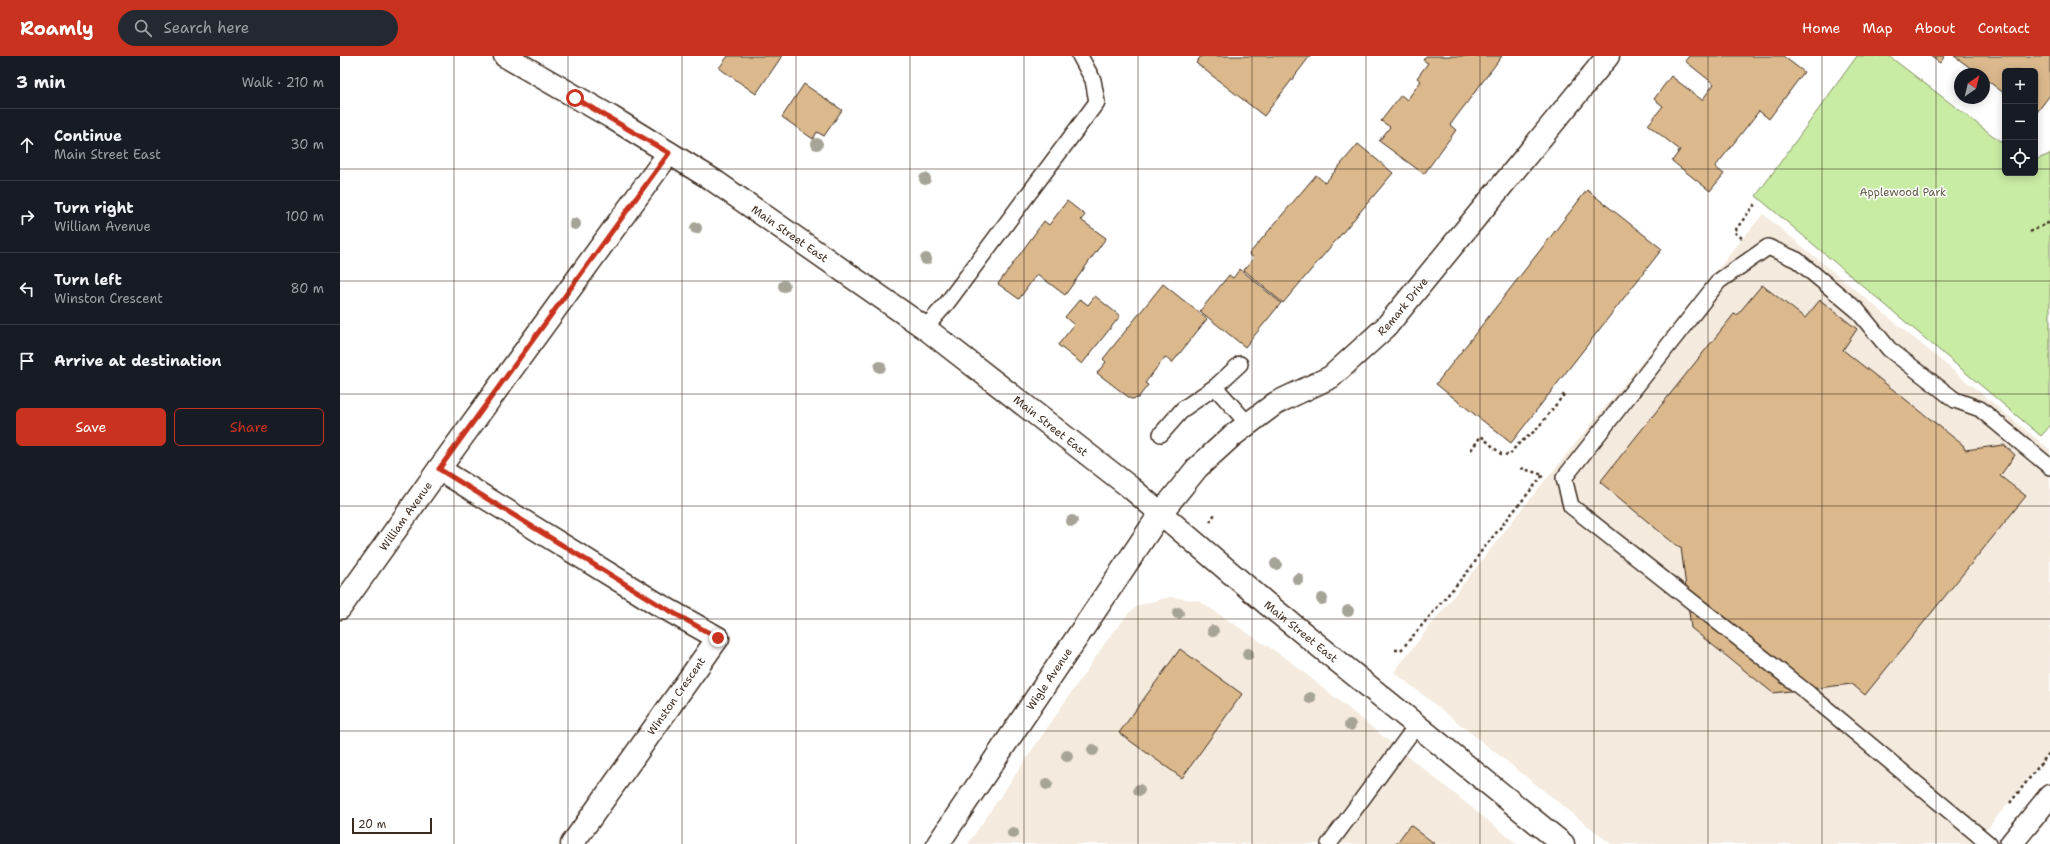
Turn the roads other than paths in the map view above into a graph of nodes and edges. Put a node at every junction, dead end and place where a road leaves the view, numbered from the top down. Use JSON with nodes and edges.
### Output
{"nodes":[{"id":1,"x":505,"y":56,"type":"edge"},
{"id":2,"x":1080,"y":56,"type":"edge"},
{"id":3,"x":1608,"y":56,"type":"edge"},
{"id":4,"x":669,"y":153,"type":"junction"},
{"id":5,"x":925,"y":328,"type":"junction"},
{"id":6,"x":1240,"y":364,"type":"dead end"},
{"id":7,"x":1215,"y":387,"type":"junction"},
{"id":8,"x":1248,"y":424,"type":"junction"},
{"id":9,"x":1161,"y":434,"type":"dead end"},
{"id":10,"x":2050,"y":467,"type":"edge"},
{"id":11,"x":439,"y":469,"type":"junction"},
{"id":12,"x":1160,"y":514,"type":"junction"},
{"id":13,"x":340,"y":608,"type":"edge"},
{"id":14,"x":1416,"y":726,"type":"junction"},
{"id":15,"x":2050,"y":796,"type":"edge"},
{"id":16,"x":943,"y":842,"type":"edge"},
{"id":17,"x":572,"y":844,"type":"edge"},
{"id":18,"x":1329,"y":844,"type":"edge"},
{"id":19,"x":1563,"y":844,"type":"edge"},
{"id":20,"x":1989,"y":844,"type":"edge"},
{"id":21,"x":2011,"y":844,"type":"edge"}],
"edges":[{"from":1,"to":4,"type":"street","name":"Main Street East"},
{"from":2,"to":5,"type":"lane"},
{"from":3,"to":8,"type":"street","name":"Remark Drive"},
{"from":4,"to":5,"type":"street","name":"Main Street East"},
{"from":4,"to":11,"type":"street","name":"William Avenue"},
{"from":5,"to":12,"type":"street","name":"Main Street East"},
{"from":6,"to":7,"type":"lane"},
{"from":7,"to":8,"type":"lane"},
{"from":7,"to":9,"type":"lane"},
{"from":8,"to":12,"type":"street","name":"Remark Drive"},
{"from":10,"to":20,"type":"lane"},
{"from":11,"to":13,"type":"street","name":"William Avenue"},
{"from":11,"to":17,"type":"street","name":"Winston Crescent"},
{"from":12,"to":14,"type":"street","name":"Main Street East"},
{"from":12,"to":16,"type":"street","name":"Wigle Avenue"},
{"from":14,"to":18,"type":"lane"},
{"from":14,"to":19,"type":"street","name":"Main Street East"},
{"from":15,"to":21,"type":"street"}]}
